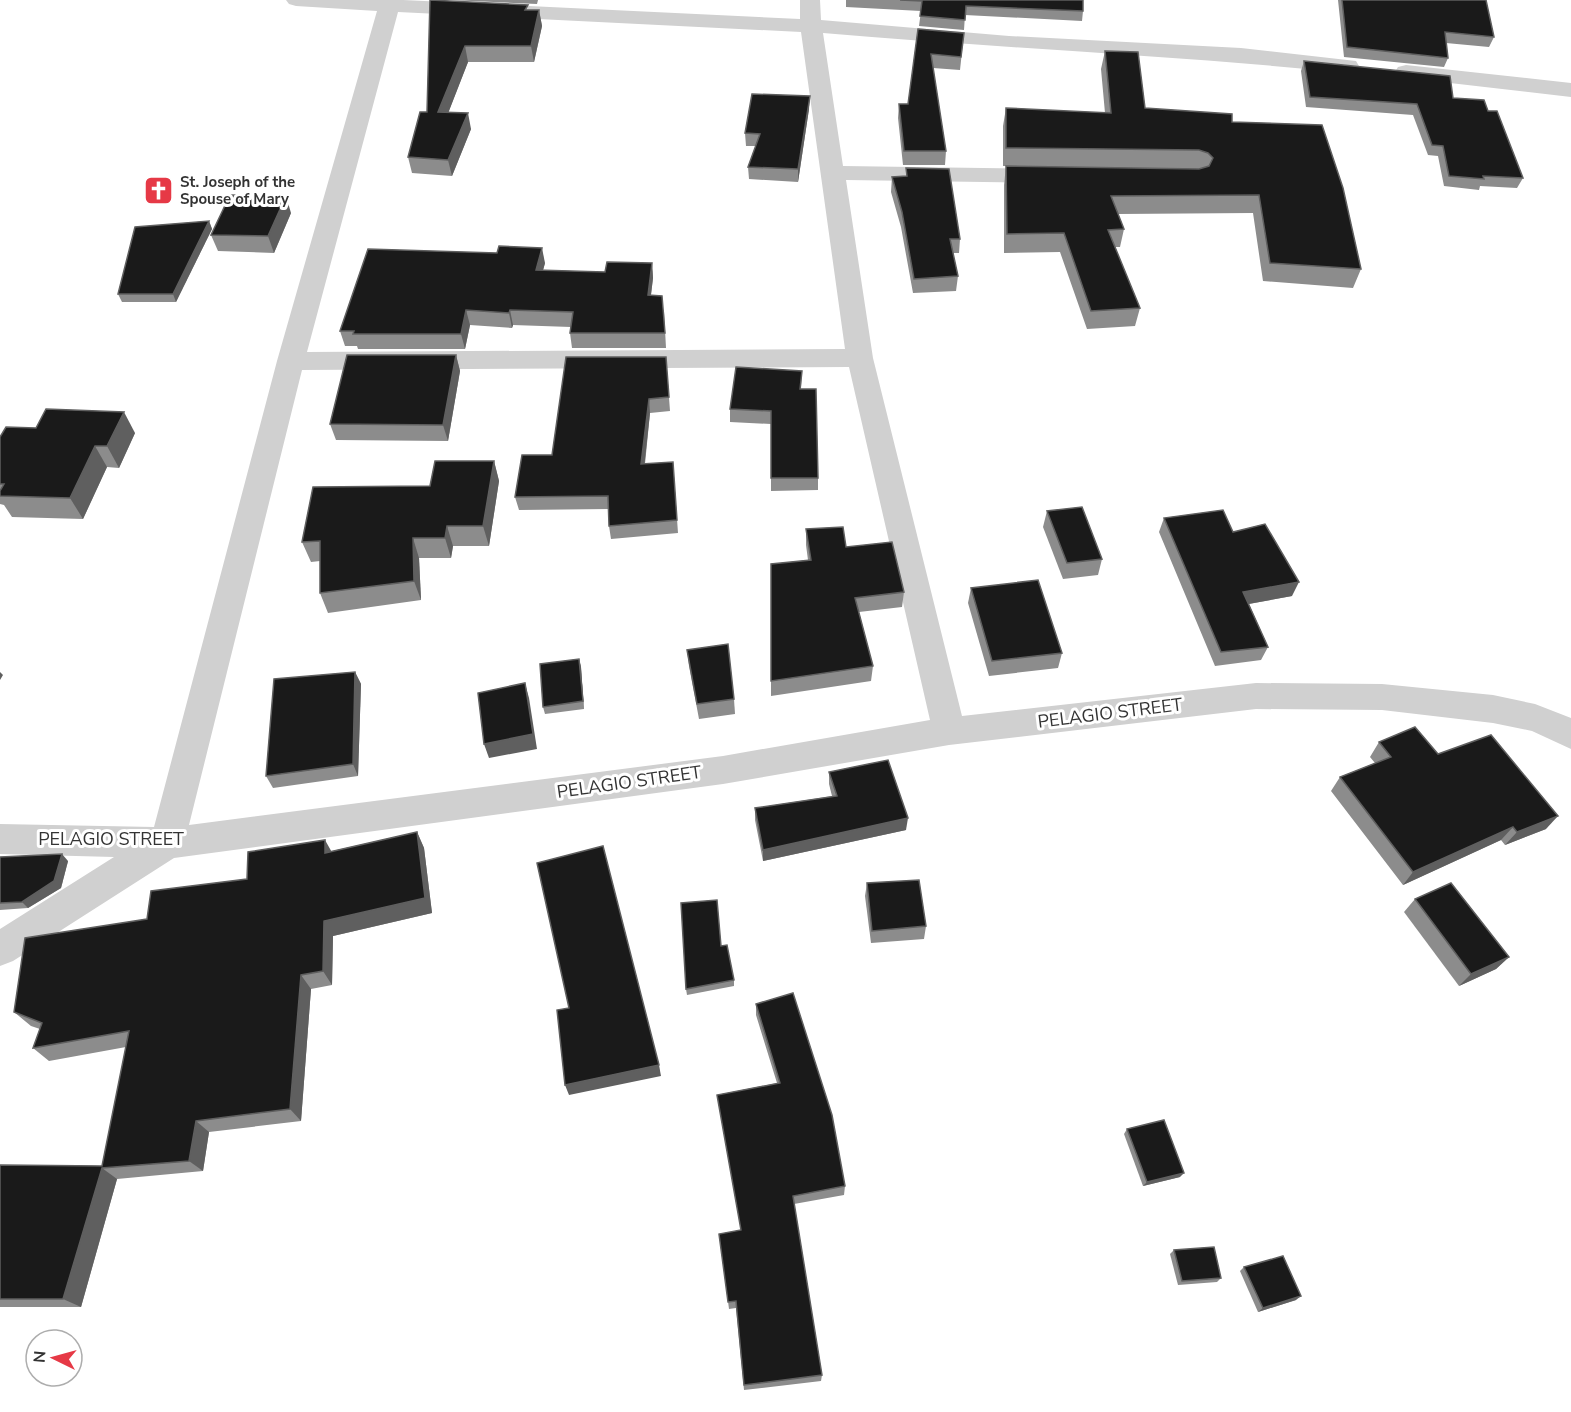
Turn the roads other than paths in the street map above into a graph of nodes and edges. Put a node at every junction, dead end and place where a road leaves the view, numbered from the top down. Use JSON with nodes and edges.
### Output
{"nodes":[{"id":1,"x":297,"y":0,"type":"edge"},
{"id":2,"x":810,"y":0,"type":"edge"},
{"id":3,"x":390,"y":2,"type":"edge"},
{"id":4,"x":811,"y":26,"type":"junction"},
{"id":5,"x":1571,"y":90,"type":"edge"},
{"id":6,"x":832,"y":173,"type":"junction"},
{"id":7,"x":1066,"y":176,"type":"edge"},
{"id":8,"x":860,"y":358,"type":"junction"},
{"id":9,"x":291,"y":361,"type":"junction"},
{"id":10,"x":950,"y":731,"type":"junction"},
{"id":11,"x":1571,"y":735,"type":"edge"},
{"id":12,"x":0,"y":839,"type":"edge"},
{"id":13,"x":167,"y":843,"type":"junction"},
{"id":14,"x":0,"y":949,"type":"edge"}],
"edges":[{"from":1,"to":3,"type":"street"},
{"from":2,"to":4,"type":"street"},
{"from":3,"to":4,"type":"street"},
{"from":3,"to":9,"type":"street"},
{"from":4,"to":5,"type":"street"},
{"from":4,"to":6,"type":"street"},
{"from":6,"to":7,"type":"street"},
{"from":6,"to":8,"type":"street"},
{"from":8,"to":9,"type":"street"},
{"from":8,"to":10,"type":"street"},
{"from":9,"to":13,"type":"street"},
{"from":10,"to":11,"type":"street","name":"PELAGIO STREET"},
{"from":10,"to":13,"type":"street","name":"PELAGIO STREET"},
{"from":12,"to":13,"type":"street","name":"PELAGIO STREET"},
{"from":13,"to":14,"type":"street"}]}
